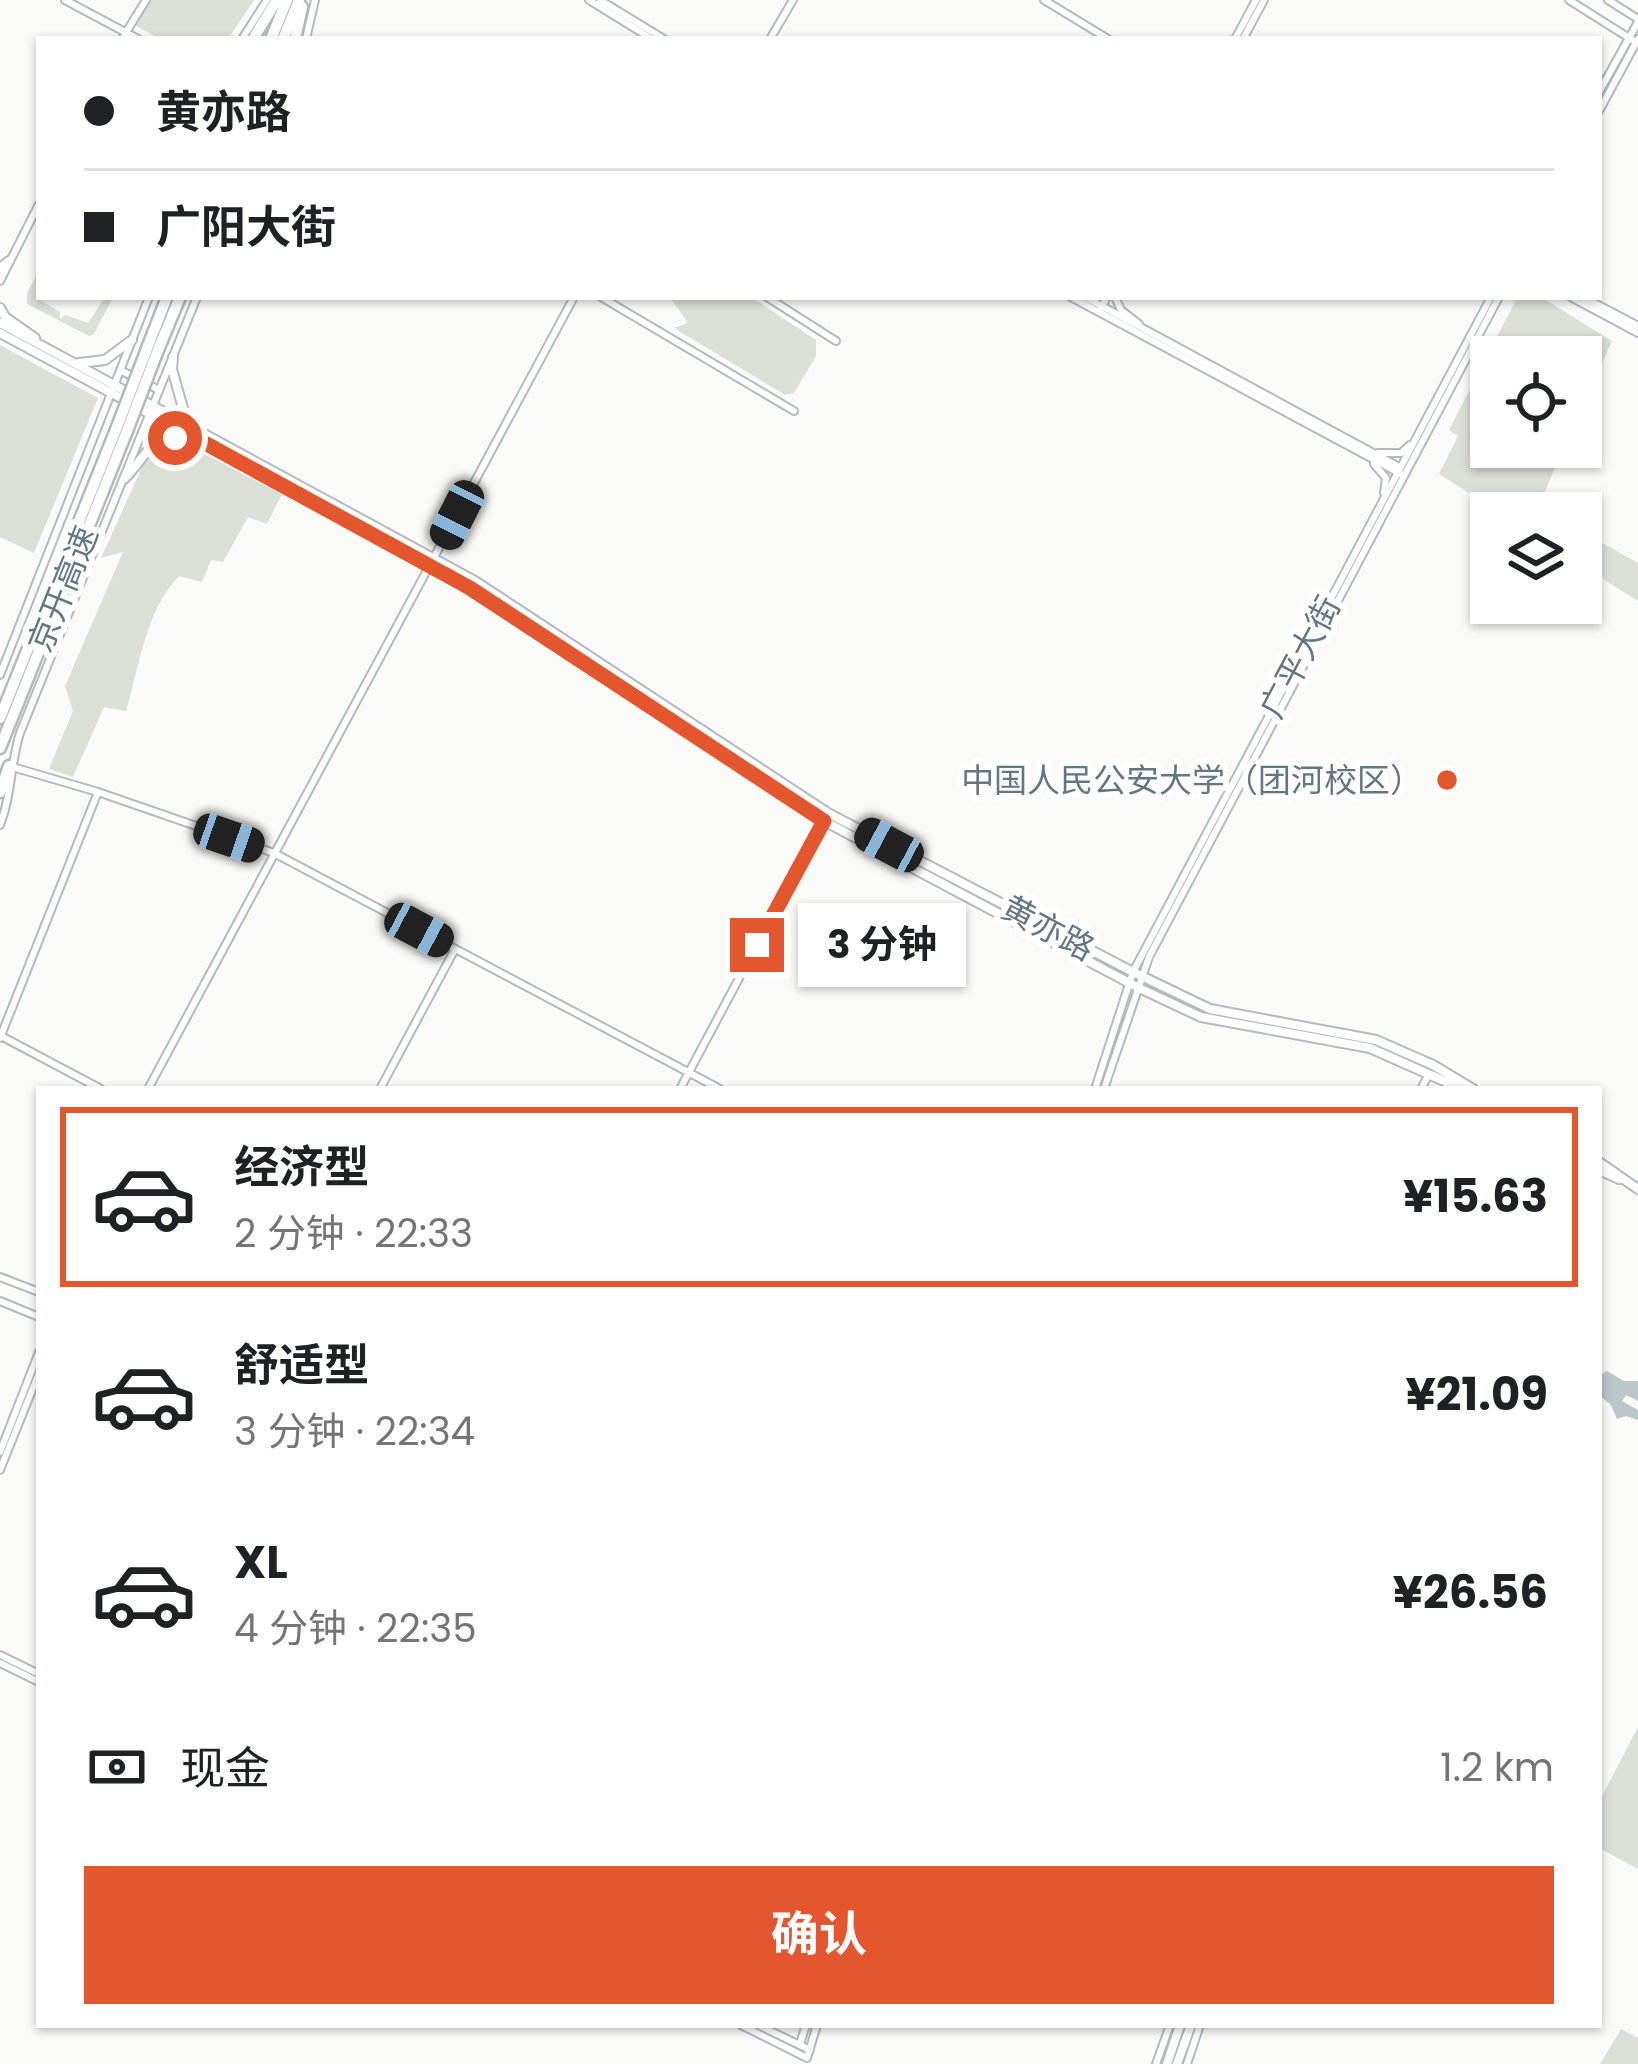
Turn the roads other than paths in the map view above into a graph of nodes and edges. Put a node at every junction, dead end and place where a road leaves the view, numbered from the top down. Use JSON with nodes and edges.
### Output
{"nodes":[{"id":1,"x":65,"y":0,"type":"edge"},
{"id":2,"x":146,"y":0,"type":"edge"},
{"id":3,"x":267,"y":0,"type":"edge"},
{"id":4,"x":277,"y":0,"type":"edge"},
{"id":5,"x":287,"y":0,"type":"edge"},
{"id":6,"x":301,"y":0,"type":"edge"},
{"id":7,"x":315,"y":0,"type":"edge"},
{"id":8,"x":589,"y":0,"type":"edge"},
{"id":9,"x":600,"y":0,"type":"edge"},
{"id":10,"x":793,"y":0,"type":"edge"},
{"id":11,"x":1044,"y":0,"type":"edge"},
{"id":12,"x":1260,"y":0,"type":"edge"},
{"id":13,"x":1569,"y":0,"type":"edge"},
{"id":14,"x":1607,"y":0,"type":"edge"},
{"id":15,"x":1638,"y":21,"type":"edge"},
{"id":16,"x":124,"y":36,"type":"edge"},
{"id":17,"x":244,"y":36,"type":"edge"},
{"id":18,"x":255,"y":36,"type":"edge"},
{"id":19,"x":273,"y":36,"type":"edge"},
{"id":20,"x":284,"y":36,"type":"edge"},
{"id":21,"x":296,"y":36,"type":"edge"},
{"id":22,"x":308,"y":36,"type":"edge"},
{"id":23,"x":647,"y":36,"type":"edge"},
{"id":24,"x":659,"y":36,"type":"edge"},
{"id":25,"x":772,"y":36,"type":"edge"},
{"id":26,"x":1103,"y":36,"type":"edge"},
{"id":27,"x":1241,"y":36,"type":"edge"},
{"id":28,"x":1635,"y":40,"type":"edge"},
{"id":29,"x":1602,"y":88,"type":"edge"},
{"id":30,"x":1602,"y":105,"type":"edge"},
{"id":31,"x":36,"y":210,"type":"edge"},
{"id":32,"x":9,"y":261,"type":"junction"},
{"id":33,"x":0,"y":268,"type":"edge"},
{"id":34,"x":0,"y":281,"type":"edge"},
{"id":35,"x":148,"y":300,"type":"edge"},
{"id":36,"x":166,"y":300,"type":"edge"},
{"id":37,"x":178,"y":300,"type":"edge"},
{"id":38,"x":196,"y":300,"type":"edge"},
{"id":39,"x":572,"y":300,"type":"edge"},
{"id":40,"x":606,"y":300,"type":"edge"},
{"id":41,"x":772,"y":300,"type":"edge"},
{"id":42,"x":1113,"y":300,"type":"edge"},
{"id":43,"x":1493,"y":300,"type":"edge"},
{"id":44,"x":1493,"y":300,"type":"edge"},
{"id":45,"x":1577,"y":300,"type":"edge"},
{"id":46,"x":1587,"y":300,"type":"edge"},
{"id":47,"x":1096,"y":306,"type":"edge"},
{"id":48,"x":0,"y":308,"type":"edge"},
{"id":49,"x":0,"y":323,"type":"edge"},
{"id":50,"x":1638,"y":329,"type":"edge"},
{"id":51,"x":1145,"y":331,"type":"junction"},
{"id":52,"x":3,"y":336,"type":"edge"},
{"id":53,"x":132,"y":340,"type":"junction"},
{"id":54,"x":836,"y":341,"type":"dead end"},
{"id":55,"x":40,"y":344,"type":"junction"},
{"id":56,"x":153,"y":348,"type":"junction"},
{"id":57,"x":172,"y":357,"type":"junction"},
{"id":58,"x":77,"y":363,"type":"junction"},
{"id":59,"x":120,"y":370,"type":"junction"},
{"id":60,"x":114,"y":388,"type":"junction"},
{"id":61,"x":160,"y":391,"type":"junction"},
{"id":62,"x":106,"y":409,"type":"junction"},
{"id":63,"x":153,"y":409,"type":"junction"},
{"id":64,"x":794,"y":411,"type":"dead end"},
{"id":65,"x":191,"y":425,"type":"junction"},
{"id":66,"x":122,"y":429,"type":"junction"},
{"id":67,"x":146,"y":429,"type":"junction"},
{"id":68,"x":1419,"y":433,"type":"junction"},
{"id":69,"x":203,"y":442,"type":"junction"},
{"id":70,"x":1352,"y":448,"type":"junction"},
{"id":71,"x":1370,"y":451,"type":"junction"},
{"id":72,"x":1403,"y":472,"type":"junction"},
{"id":73,"x":124,"y":479,"type":"junction"},
{"id":74,"x":1381,"y":505,"type":"junction"},
{"id":75,"x":433,"y":561,"type":"junction"},
{"id":76,"x":0,"y":675,"type":"edge"},
{"id":77,"x":0,"y":718,"type":"edge"},
{"id":78,"x":0,"y":748,"type":"edge"},
{"id":79,"x":9,"y":766,"type":"junction"},
{"id":80,"x":0,"y":792,"type":"edge"},
{"id":81,"x":98,"y":792,"type":"junction"},
{"id":82,"x":826,"y":817,"type":"junction"},
{"id":83,"x":0,"y":825,"type":"edge"},
{"id":84,"x":274,"y":854,"type":"junction"},
{"id":85,"x":455,"y":949,"type":"junction"},
{"id":86,"x":1136,"y":974,"type":"junction"},
{"id":87,"x":1132,"y":985,"type":"junction"},
{"id":88,"x":0,"y":1037,"type":"edge"},
{"id":89,"x":688,"y":1072,"type":"junction"},
{"id":90,"x":1447,"y":1080,"type":"edge"},
{"id":91,"x":95,"y":1086,"type":"edge"},
{"id":92,"x":150,"y":1086,"type":"edge"},
{"id":93,"x":382,"y":1086,"type":"edge"},
{"id":94,"x":681,"y":1086,"type":"edge"},
{"id":95,"x":714,"y":1086,"type":"edge"},
{"id":96,"x":1101,"y":1086,"type":"edge"},
{"id":97,"x":1602,"y":1168,"type":"edge"},
{"id":98,"x":1638,"y":1189,"type":"edge"},
{"id":99,"x":0,"y":1277,"type":"edge"},
{"id":100,"x":36,"y":1291,"type":"edge"},
{"id":101,"x":0,"y":1301,"type":"edge"},
{"id":102,"x":36,"y":1316,"type":"edge"},
{"id":103,"x":36,"y":1360,"type":"edge"},
{"id":104,"x":36,"y":1380,"type":"edge"},
{"id":105,"x":0,"y":1452,"type":"edge"},
{"id":106,"x":0,"y":1470,"type":"edge"},
{"id":107,"x":0,"y":1659,"type":"edge"},
{"id":108,"x":36,"y":1677,"type":"edge"},
{"id":109,"x":748,"y":2028,"type":"edge"},
{"id":110,"x":763,"y":2028,"type":"edge"},
{"id":111,"x":805,"y":2028,"type":"edge"},
{"id":112,"x":816,"y":2028,"type":"edge"},
{"id":113,"x":1169,"y":2028,"type":"edge"},
{"id":114,"x":1179,"y":2028,"type":"edge"},
{"id":115,"x":1190,"y":2028,"type":"edge"},
{"id":116,"x":1199,"y":2028,"type":"edge"},
{"id":117,"x":798,"y":2049,"type":"junction"},
{"id":118,"x":1156,"y":2064,"type":"edge"},
{"id":119,"x":1167,"y":2064,"type":"edge"},
{"id":120,"x":1177,"y":2064,"type":"edge"},
{"id":121,"x":1187,"y":2064,"type":"edge"}],
"edges":[{"from":1,"to":16,"type":"street"},
{"from":2,"to":16,"type":"street"},
{"from":3,"to":17,"type":"street"},
{"from":4,"to":18,"type":"highway"},
{"from":5,"to":19,"type":"highway"},
{"from":6,"to":20,"type":"highway"},
{"from":6,"to":21,"type":"highway"},
{"from":7,"to":22,"type":"street"},
{"from":8,"to":23,"type":"street"},
{"from":9,"to":24,"type":"street"},
{"from":10,"to":25,"type":"street"},
{"from":11,"to":26,"type":"street"},
{"from":12,"to":27,"type":"street"},
{"from":13,"to":28,"type":"street"},
{"from":14,"to":15,"type":"street"},
{"from":15,"to":28,"type":"street"},
{"from":28,"to":29,"type":"street"},
{"from":28,"to":30,"type":"street"},
{"from":31,"to":32,"type":"street"},
{"from":32,"to":33,"type":"main road"},
{"from":32,"to":34,"type":"street"},
{"from":35,"to":53,"type":"street"},
{"from":36,"to":56,"type":"highway"},
{"from":37,"to":56,"type":"highway"},
{"from":38,"to":57,"type":"street"},
{"from":39,"to":75,"type":"street"},
{"from":40,"to":64,"type":"street"},
{"from":41,"to":54,"type":"street"},
{"from":42,"to":51,"type":"street"},
{"from":43,"to":68,"type":"street","name":"广平大街"},
{"from":44,"to":72,"type":"street","name":"广平大街"},
{"from":45,"to":50,"type":"street"},
{"from":46,"to":50,"type":"street"},
{"from":47,"to":51,"type":"street"},
{"from":47,"to":70,"type":"street"},
{"from":48,"to":55,"type":"main road"},
{"from":49,"to":55,"type":"main road"},
{"from":51,"to":71,"type":"street"},
{"from":52,"to":60,"type":"main road"},
{"from":53,"to":58,"type":"main road"},
{"from":53,"to":59,"type":"street"},
{"from":55,"to":58,"type":"main road"},
{"from":56,"to":66,"type":"highway","bridge":true},
{"from":57,"to":61,"type":"street"},
{"from":57,"to":65,"type":"main road"},
{"from":58,"to":60,"type":"main road"},
{"from":59,"to":60,"type":"street"},
{"from":59,"to":61,"type":"street"},
{"from":60,"to":62,"type":"street"},
{"from":60,"to":63,"type":"main road"},
{"from":61,"to":63,"type":"street"},
{"from":62,"to":67,"type":"street"},
{"from":62,"to":76,"type":"street"},
{"from":63,"to":65,"type":"main road","name":"黄亦路"},
{"from":63,"to":67,"type":"street"},
{"from":63,"to":69,"type":"main road","name":"黄亦路"},
{"from":65,"to":75,"type":"main road","name":"黄亦路"},
{"from":66,"to":77,"type":"highway","name":"京开高速"},
{"from":66,"to":78,"type":"highway","name":"京开高速"},
{"from":67,"to":73,"type":"street"},
{"from":68,"to":71,"type":"street"},
{"from":68,"to":72,"type":"street","name":"广平大街"},
{"from":69,"to":73,"type":"main road"},
{"from":69,"to":75,"type":"main road","name":"黄亦路"},
{"from":70,"to":72,"type":"street"},
{"from":70,"to":74,"type":"street"},
{"from":71,"to":72,"type":"street"},
{"from":72,"to":74,"type":"street","name":"广平大街"},
{"from":72,"to":86,"type":"street","name":"广平大街"},
{"from":73,"to":79,"type":"street"},
{"from":74,"to":86,"type":"street","name":"广平大街"},
{"from":75,"to":82,"type":"main road","name":"黄亦路"},
{"from":75,"to":84,"type":"street"},
{"from":79,"to":80,"type":"highway"},
{"from":79,"to":81,"type":"street"},
{"from":79,"to":83,"type":"street"},
{"from":81,"to":84,"type":"street"},
{"from":81,"to":88,"type":"street"},
{"from":82,"to":86,"type":"main road","name":"黄亦路"},
{"from":82,"to":87,"type":"main road","name":"黄亦路"},
{"from":82,"to":89,"type":"street"},
{"from":84,"to":85,"type":"street"},
{"from":84,"to":92,"type":"street"},
{"from":85,"to":89,"type":"street"},
{"from":85,"to":93,"type":"street"},
{"from":86,"to":87,"type":"street","name":"广平大街"},
{"from":86,"to":90,"type":"main road","name":"黄亦路"},
{"from":87,"to":90,"type":"main road","name":"黄亦路"},
{"from":87,"to":96,"type":"street","name":"广平大街"},
{"from":88,"to":91,"type":"street"},
{"from":89,"to":94,"type":"street"},
{"from":89,"to":95,"type":"street"},
{"from":97,"to":98,"type":"main road"},
{"from":99,"to":100,"type":"street"},
{"from":101,"to":102,"type":"street"},
{"from":103,"to":105,"type":"street"},
{"from":104,"to":106,"type":"street"},
{"from":107,"to":108,"type":"street"},
{"from":109,"to":117,"type":"street"},
{"from":110,"to":117,"type":"street"},
{"from":111,"to":117,"type":"street"},
{"from":112,"to":117,"type":"street"},
{"from":113,"to":118,"type":"street"},
{"from":114,"to":119,"type":"main road"},
{"from":115,"to":120,"type":"main road"},
{"from":116,"to":121,"type":"street"}]}
